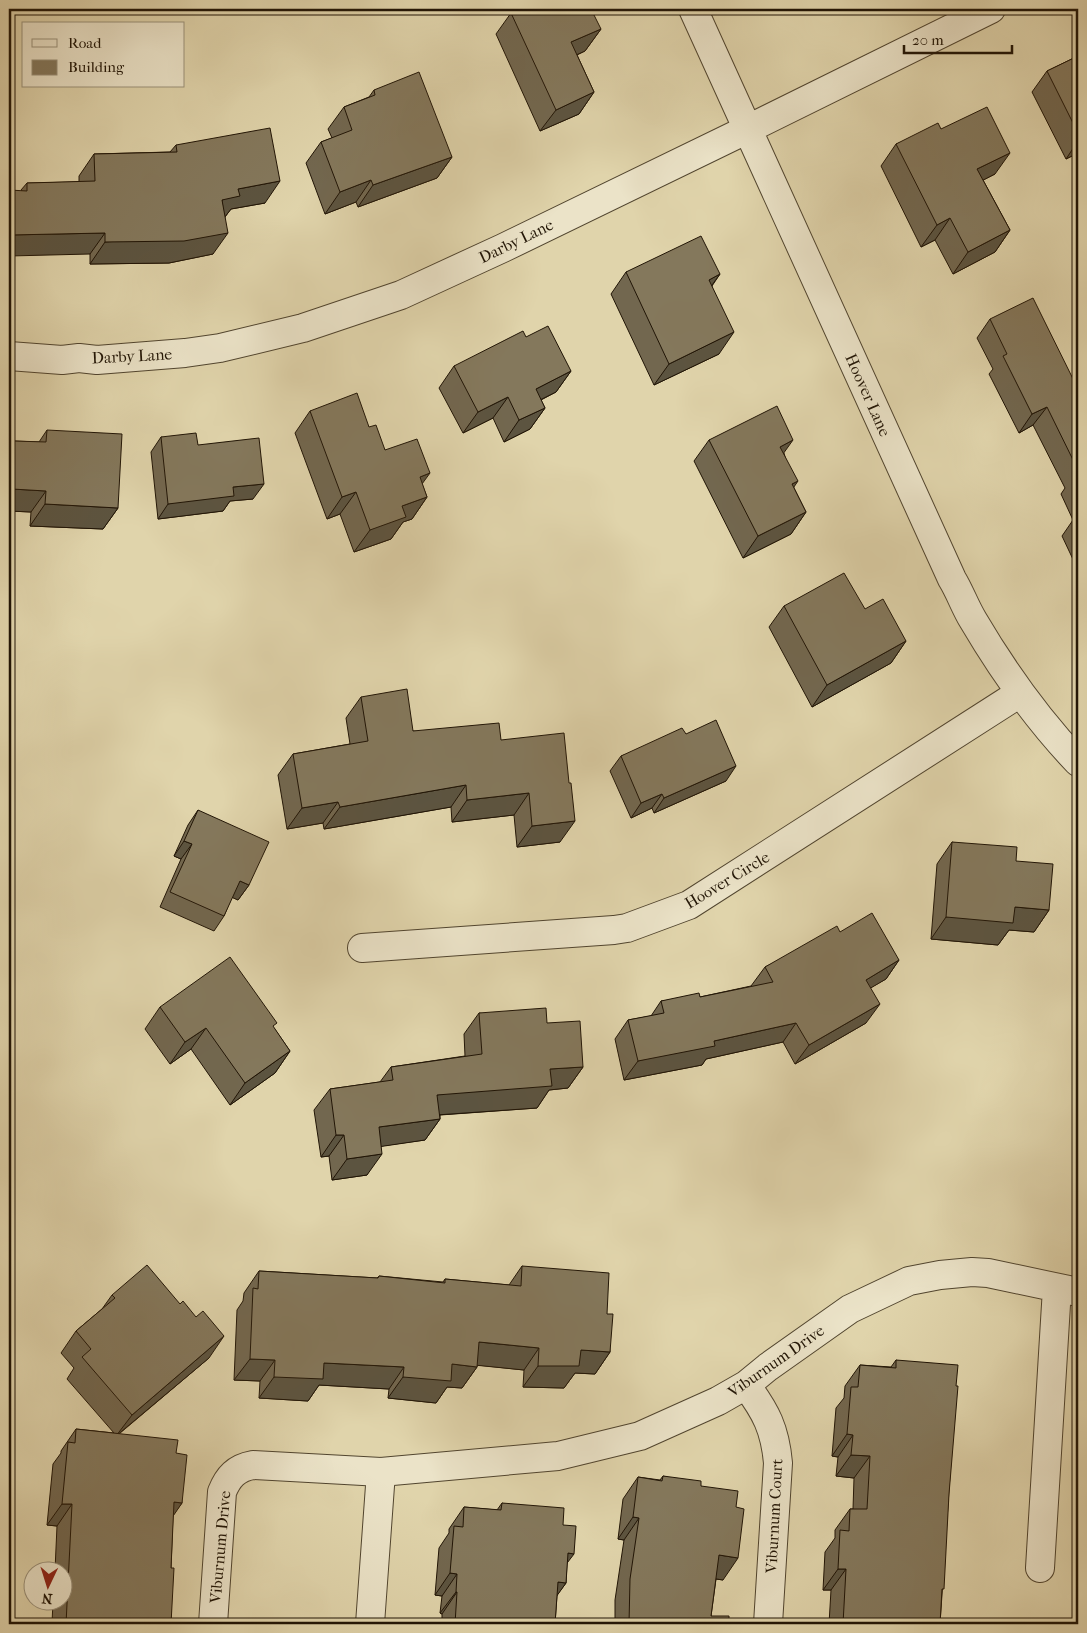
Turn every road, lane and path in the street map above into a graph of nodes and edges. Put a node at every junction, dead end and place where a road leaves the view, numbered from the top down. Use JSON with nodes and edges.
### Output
{"nodes":[{"id":1,"x":693,"y":9,"type":"edge"},
{"id":2,"x":991,"y":9,"type":"edge"},
{"id":3,"x":748,"y":129,"type":"junction"},
{"id":4,"x":9,"y":356,"type":"edge"},
{"id":5,"x":1020,"y":693,"type":"junction"},
{"id":6,"x":1078,"y":762,"type":"edge"},
{"id":7,"x":362,"y":948,"type":"dead end"},
{"id":8,"x":1067,"y":1290,"type":"edge"},
{"id":9,"x":746,"y":1385,"type":"junction"},
{"id":10,"x":381,"y":1472,"type":"junction"},
{"id":11,"x":1040,"y":1568,"type":"dead end"},
{"id":12,"x":213,"y":1624,"type":"edge"},
{"id":13,"x":370,"y":1624,"type":"edge"},
{"id":14,"x":768,"y":1624,"type":"edge"}],
"edges":[{"from":1,"to":3,"type":"street","name":"Hoover Lane"},
{"from":2,"to":3,"type":"street","name":"Darby Lane"},
{"from":3,"to":4,"type":"street","name":"Darby Lane"},
{"from":3,"to":5,"type":"street","name":"Hoover Lane"},
{"from":5,"to":6,"type":"street","name":"Hoover Lane"},
{"from":5,"to":7,"type":"street","name":"Hoover Circle"},
{"from":8,"to":9,"type":"street","name":"Viburnum Drive"},
{"from":8,"to":11,"type":"street"},
{"from":9,"to":10,"type":"street","name":"Viburnum Drive"},
{"from":9,"to":14,"type":"street","name":"Viburnum Court"},
{"from":10,"to":12,"type":"street","name":"Viburnum Drive"},
{"from":10,"to":13,"type":"street"}]}
